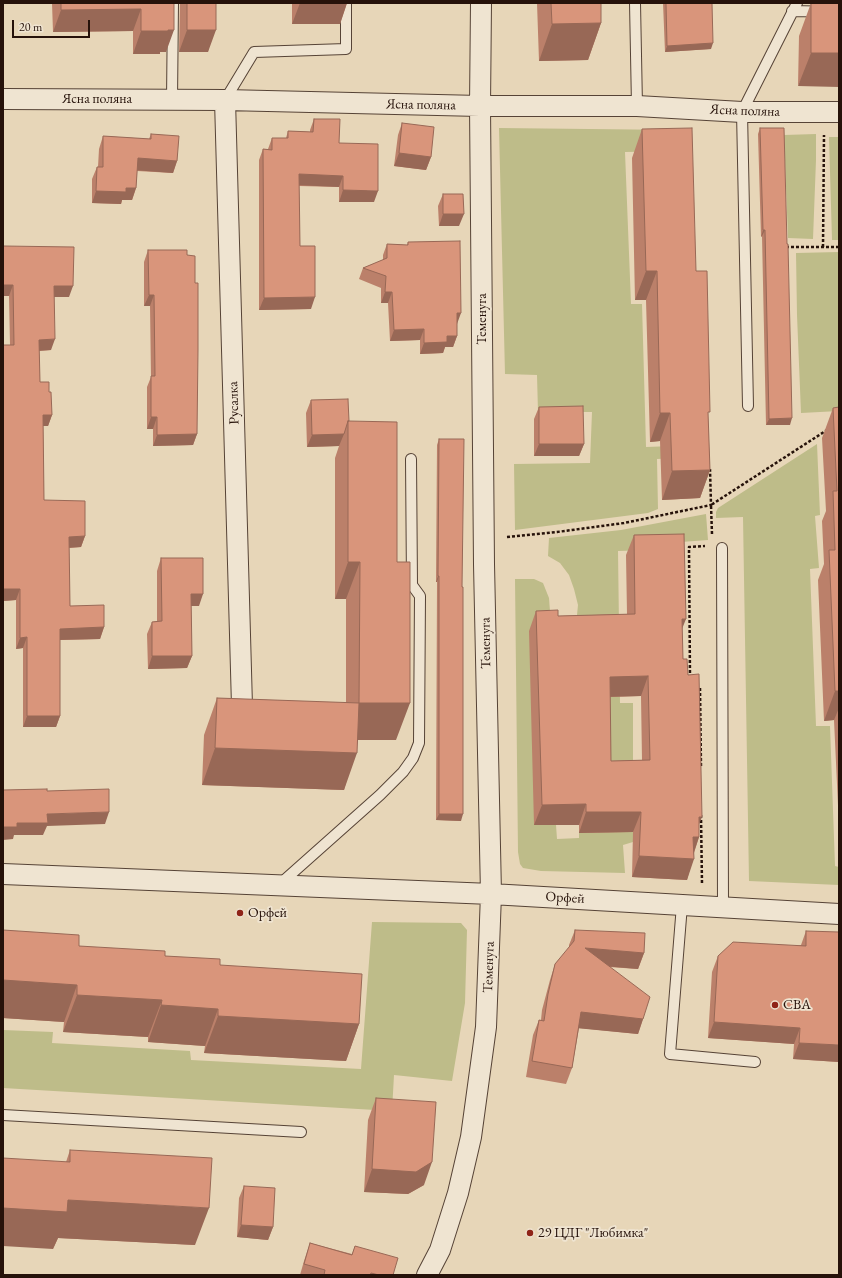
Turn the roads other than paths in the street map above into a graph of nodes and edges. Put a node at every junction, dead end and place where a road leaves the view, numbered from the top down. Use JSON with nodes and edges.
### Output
{"nodes":[{"id":1,"x":173,"y":3,"type":"edge"},
{"id":2,"x":346,"y":3,"type":"edge"},
{"id":3,"x":481,"y":3,"type":"edge"},
{"id":4,"x":635,"y":3,"type":"edge"},
{"id":5,"x":794,"y":7,"type":"edge"},
{"id":6,"x":839,"y":12,"type":"edge"},
{"id":7,"x":3,"y":99,"type":"edge"},
{"id":8,"x":172,"y":100,"type":"junction"},
{"id":9,"x":225,"y":100,"type":"junction"},
{"id":10,"x":480,"y":106,"type":"junction"},
{"id":11,"x":637,"y":106,"type":"junction"},
{"id":12,"x":742,"y":112,"type":"junction"},
{"id":13,"x":832,"y":112,"type":"edge"},
{"id":14,"x":748,"y":406,"type":"dead end"},
{"id":15,"x":411,"y":459,"type":"dead end"},
{"id":16,"x":722,"y":548,"type":"dead end"},
{"id":17,"x":242,"y":706,"type":"edge"},
{"id":18,"x":3,"y":874,"type":"edge"},
{"id":19,"x":279,"y":886,"type":"junction"},
{"id":20,"x":491,"y":894,"type":"junction"},
{"id":21,"x":682,"y":905,"type":"junction"},
{"id":22,"x":723,"y":907,"type":"junction"},
{"id":23,"x":839,"y":914,"type":"edge"},
{"id":24,"x":755,"y":1062,"type":"dead end"},
{"id":25,"x":3,"y":1115,"type":"edge"},
{"id":26,"x":301,"y":1132,"type":"dead end"},
{"id":27,"x":427,"y":1275,"type":"edge"}],
"edges":[{"from":1,"to":8,"type":"lane"},
{"from":2,"to":9,"type":"lane"},
{"from":3,"to":10,"type":"street","name":"Теменуга"},
{"from":4,"to":11,"type":"lane"},
{"from":5,"to":6,"type":"lane"},
{"from":5,"to":12,"type":"lane"},
{"from":7,"to":8,"type":"street","name":"Ясна поляна"},
{"from":8,"to":9,"type":"street","name":"Ясна поляна"},
{"from":9,"to":10,"type":"street","name":"Ясна поляна"},
{"from":9,"to":17,"type":"street","name":"Русалка"},
{"from":10,"to":11,"type":"street","name":"Ясна поляна"},
{"from":10,"to":20,"type":"street","name":"Теменуга"},
{"from":11,"to":12,"type":"street","name":"Ясна поляна"},
{"from":12,"to":13,"type":"street","name":"Ясна поляна"},
{"from":12,"to":14,"type":"lane"},
{"from":15,"to":19,"type":"lane"},
{"from":16,"to":22,"type":"lane"},
{"from":18,"to":19,"type":"street","name":"Орфей"},
{"from":19,"to":20,"type":"street","name":"Орфей"},
{"from":20,"to":21,"type":"street","name":"Орфей"},
{"from":20,"to":27,"type":"street","name":"Теменуга"},
{"from":21,"to":22,"type":"street","name":"Орфей"},
{"from":21,"to":24,"type":"lane"},
{"from":22,"to":23,"type":"street","name":"Орфей"},
{"from":25,"to":26,"type":"lane"}]}
